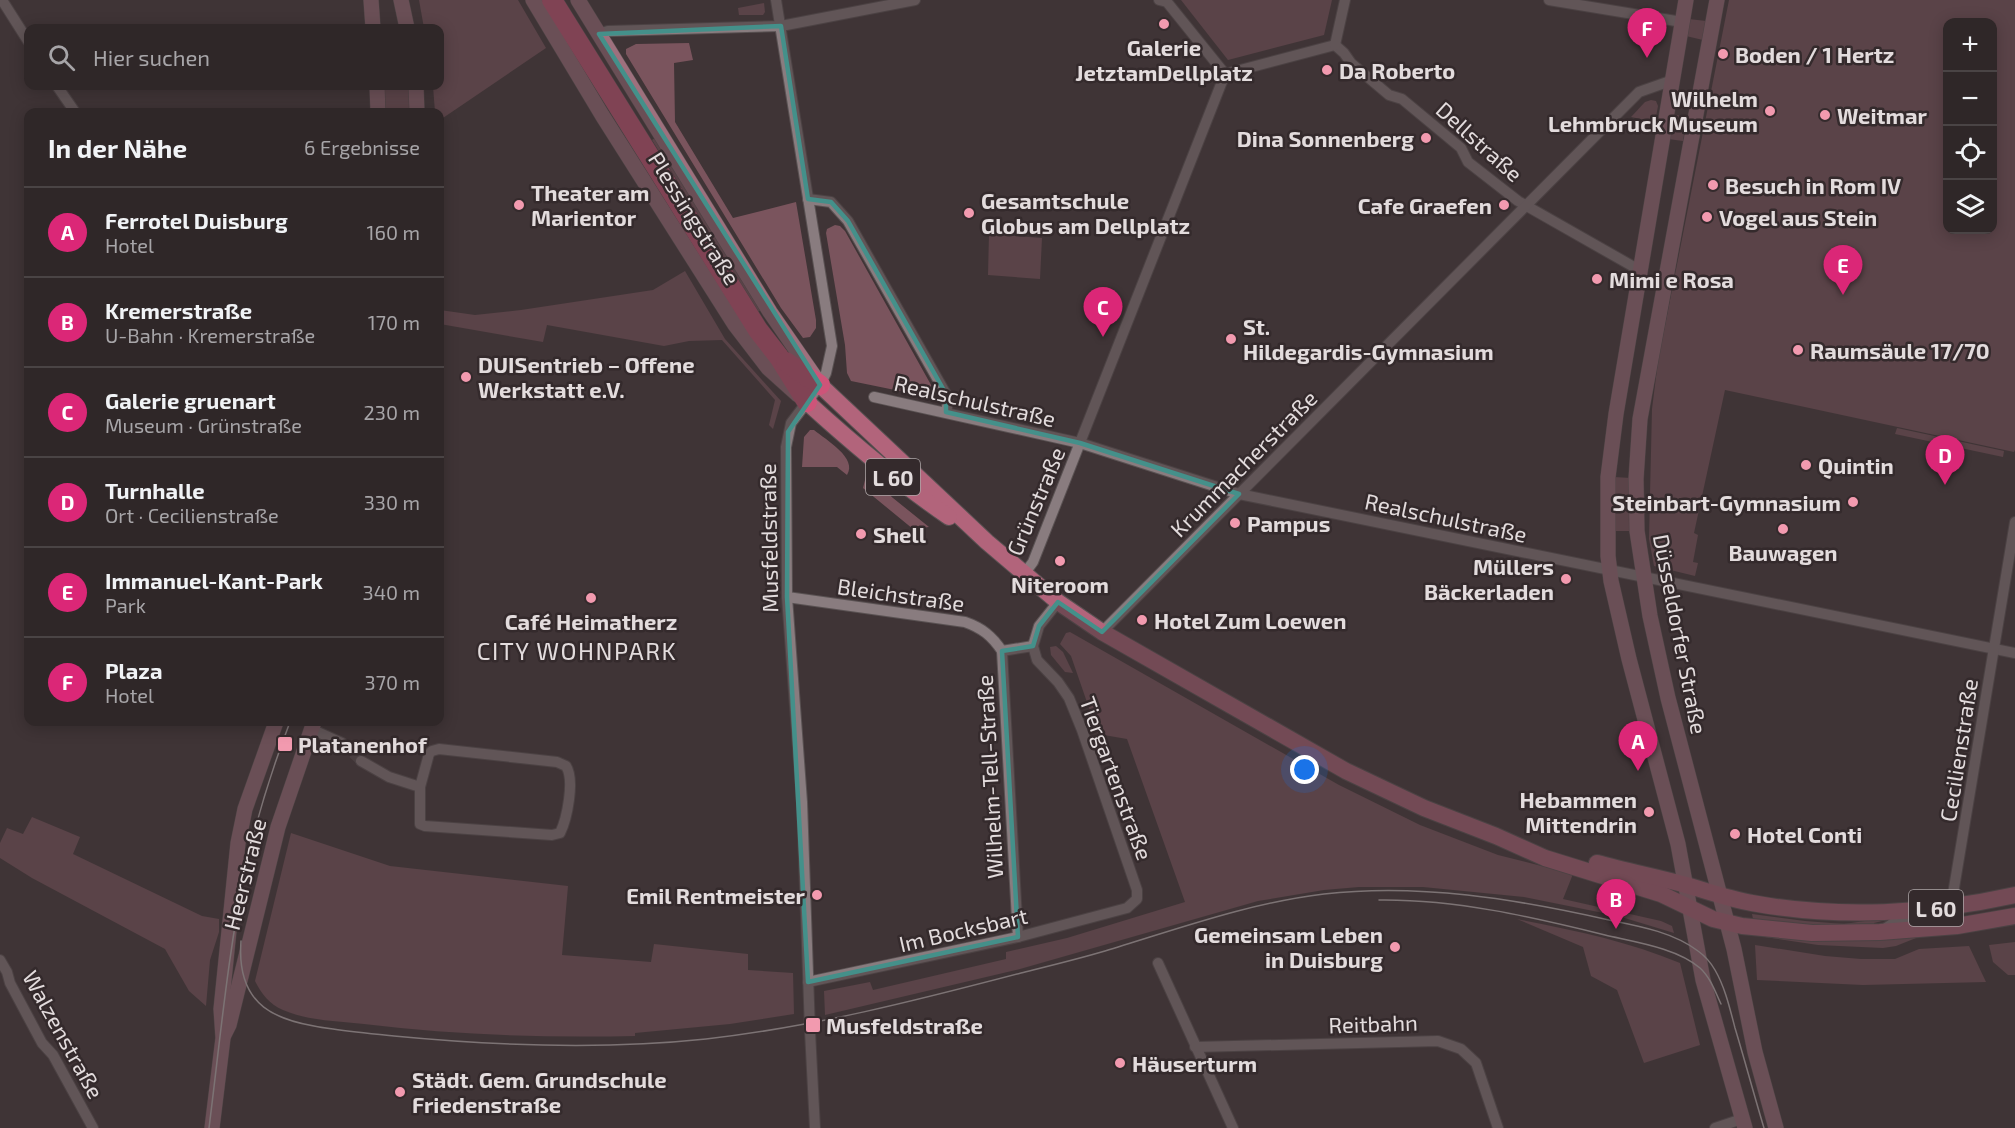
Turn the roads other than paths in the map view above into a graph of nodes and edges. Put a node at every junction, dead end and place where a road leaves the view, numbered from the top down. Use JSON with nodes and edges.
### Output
{"nodes":[{"id":1,"x":371,"y":0,"type":"edge"},
{"id":2,"x":401,"y":0,"type":"edge"},
{"id":3,"x":533,"y":0,"type":"edge"},
{"id":4,"x":552,"y":0,"type":"edge"},
{"id":5,"x":578,"y":0,"type":"edge"},
{"id":6,"x":776,"y":0,"type":"edge"},
{"id":7,"x":915,"y":0,"type":"edge"},
{"id":8,"x":1345,"y":0,"type":"edge"},
{"id":9,"x":1549,"y":0,"type":"edge"},
{"id":10,"x":1686,"y":0,"type":"edge"},
{"id":11,"x":1717,"y":0,"type":"edge"},
{"id":12,"x":6,"y":1,"type":"edge"},
{"id":13,"x":1163,"y":1,"type":"edge"},
{"id":14,"x":1682,"y":22,"type":"junction"},
{"id":15,"x":373,"y":24,"type":"edge"},
{"id":16,"x":406,"y":24,"type":"edge"},
{"id":17,"x":781,"y":26,"type":"junction"},
{"id":18,"x":24,"y":34,"type":"edge"},
{"id":19,"x":599,"y":34,"type":"junction"},
{"id":20,"x":1335,"y":45,"type":"junction"},
{"id":21,"x":1225,"y":74,"type":"junction"},
{"id":22,"x":1673,"y":80,"type":"junction"},
{"id":23,"x":60,"y":90,"type":"edge"},
{"id":24,"x":376,"y":90,"type":"edge"},
{"id":25,"x":416,"y":90,"type":"edge"},
{"id":26,"x":72,"y":108,"type":"edge"},
{"id":27,"x":378,"y":108,"type":"edge"},
{"id":28,"x":417,"y":108,"type":"edge"},
{"id":29,"x":808,"y":199,"type":"junction"},
{"id":30,"x":1525,"y":206,"type":"junction"},
{"id":31,"x":1641,"y":271,"type":"junction"},
{"id":32,"x":779,"y":357,"type":"junction"},
{"id":33,"x":820,"y":385,"type":"junction"},
{"id":34,"x":874,"y":397,"type":"dead end"},
{"id":35,"x":807,"y":402,"type":"junction"},
{"id":36,"x":946,"y":412,"type":"junction"},
{"id":37,"x":1080,"y":443,"type":"junction"},
{"id":38,"x":1239,"y":494,"type":"junction"},
{"id":39,"x":2015,"y":522,"type":"edge"},
{"id":40,"x":987,"y":542,"type":"junction"},
{"id":41,"x":1610,"y":570,"type":"junction"},
{"id":42,"x":1024,"y":574,"type":"junction"},
{"id":43,"x":1643,"y":576,"type":"junction"},
{"id":44,"x":787,"y":597,"type":"junction"},
{"id":45,"x":1058,"y":602,"type":"junction"},
{"id":46,"x":1102,"y":632,"type":"junction"},
{"id":47,"x":1033,"y":646,"type":"junction"},
{"id":48,"x":1994,"y":649,"type":"junction"},
{"id":49,"x":1002,"y":651,"type":"junction"},
{"id":50,"x":2015,"y":653,"type":"edge"},
{"id":51,"x":275,"y":726,"type":"edge"},
{"id":52,"x":312,"y":726,"type":"edge"},
{"id":53,"x":314,"y":726,"type":"edge"},
{"id":54,"x":342,"y":743,"type":"tunnel mouth"},
{"id":55,"x":361,"y":761,"type":"tunnel mouth"},
{"id":56,"x":420,"y":787,"type":"junction"},
{"id":57,"x":1496,"y":836,"type":"junction"},
{"id":58,"x":1684,"y":885,"type":"junction"},
{"id":59,"x":1720,"y":894,"type":"junction"},
{"id":60,"x":2015,"y":895,"type":"edge"},
{"id":61,"x":1951,"y":906,"type":"junction"},
{"id":62,"x":1127,"y":908,"type":"joint"},
{"id":63,"x":1689,"y":908,"type":"junction"},
{"id":64,"x":2015,"y":916,"type":"edge"},
{"id":65,"x":1728,"y":923,"type":"junction"},
{"id":66,"x":1880,"y":932,"type":"junction"},
{"id":67,"x":1018,"y":937,"type":"junction"},
{"id":68,"x":0,"y":960,"type":"edge"},
{"id":69,"x":1158,"y":963,"type":"dead end"},
{"id":70,"x":808,"y":982,"type":"junction"},
{"id":71,"x":223,"y":1038,"type":"junction"},
{"id":72,"x":1195,"y":1047,"type":"junction"},
{"id":73,"x":1744,"y":1124,"type":"edge"},
{"id":74,"x":91,"y":1127,"type":"edge"},
{"id":75,"x":212,"y":1128,"type":"edge"},
{"id":76,"x":815,"y":1128,"type":"edge"},
{"id":77,"x":1233,"y":1128,"type":"edge"},
{"id":78,"x":1497,"y":1128,"type":"edge"},
{"id":79,"x":1715,"y":1128,"type":"edge"},
{"id":80,"x":1776,"y":1128,"type":"edge"}],
"edges":[{"from":1,"to":15,"type":"main road"},
{"from":2,"to":16,"type":"main road"},
{"from":3,"to":35,"type":"main road","name":"Plessingstraße","number":"L 60"},
{"from":4,"to":32,"type":"highway","name":"Plessingstraße"},
{"from":5,"to":19,"type":"main road","name":"Plessingstraße","number":"L 60"},
{"from":6,"to":17,"type":"street","name":"Musfeldstraße"},
{"from":7,"to":17,"type":"street"},
{"from":8,"to":20,"type":"street"},
{"from":9,"to":14,"type":"street"},
{"from":10,"to":14,"type":"main road"},
{"from":11,"to":43,"type":"main road","name":"Düsseldorfer Straße"},
{"from":12,"to":18,"type":"street"},
{"from":13,"to":21,"type":"street"},
{"from":14,"to":22,"type":"main road"},
{"from":17,"to":19,"type":"street"},
{"from":17,"to":29,"type":"street","name":"Musfeldstraße"},
{"from":19,"to":33,"type":"main road","name":"Plessingstraße","number":"L 60"},
{"from":20,"to":21,"type":"street"},
{"from":20,"to":30,"type":"street","name":"Dellstraße"},
{"from":21,"to":37,"type":"street","name":"Grünstraße"},
{"from":22,"to":30,"type":"street","name":"Krummacherstraße"},
{"from":22,"to":31,"type":"main road"},
{"from":23,"to":26,"type":"street"},
{"from":24,"to":27,"type":"main road"},
{"from":25,"to":28,"type":"main road"},
{"from":29,"to":33,"type":"street","name":"Musfeldstraße"},
{"from":29,"to":36,"type":"street"},
{"from":30,"to":31,"type":"street","name":"Dellstraße"},
{"from":30,"to":38,"type":"street","name":"Krummacherstraße"},
{"from":31,"to":41,"type":"main road"},
{"from":32,"to":33,"type":"highway","name":"Plessingstraße"},
{"from":32,"to":35,"type":"highway","name":"Plessingstraße"},
{"from":33,"to":35,"type":"street","name":"Musfeldstraße"},
{"from":33,"to":40,"type":"main road","number":"L 60"},
{"from":34,"to":36,"type":"street","name":"Realschulstraße"},
{"from":35,"to":40,"type":"main road","number":"L 60"},
{"from":35,"to":44,"type":"street","name":"Musfeldstraße"},
{"from":36,"to":37,"type":"street","name":"Realschulstraße"},
{"from":37,"to":38,"type":"street","name":"Realschulstraße"},
{"from":37,"to":42,"type":"street","name":"Grünstraße"},
{"from":38,"to":41,"type":"street","name":"Realschulstraße"},
{"from":38,"to":46,"type":"street","name":"Krummacherstraße"},
{"from":39,"to":48,"type":"street","name":"Cecilienstraße"},
{"from":40,"to":42,"type":"main road","number":"L 60"},
{"from":41,"to":43,"type":"street","name":"Realschulstraße"},
{"from":41,"to":58,"type":"main road"},
{"from":42,"to":45,"type":"main road","number":"L 60"},
{"from":43,"to":48,"type":"street","name":"Realschulstraße"},
{"from":43,"to":59,"type":"main road","name":"Düsseldorfer Straße"},
{"from":44,"to":49,"type":"street","name":"Bleichstraße"},
{"from":44,"to":70,"type":"street","name":"Musfeldstraße"},
{"from":45,"to":46,"type":"main road","number":"L 60"},
{"from":45,"to":47,"type":"street"},
{"from":46,"to":57,"type":"main road","number":"L 60"},
{"from":47,"to":49,"type":"street"},
{"from":47,"to":62,"type":"street","name":"Tiergartenstraße"},
{"from":48,"to":50,"type":"street","name":"Realschulstraße"},
{"from":48,"to":61,"type":"street","name":"Cecilienstraße"},
{"from":49,"to":67,"type":"street","name":"Wilhelm-Tell-Straße"},
{"from":51,"to":71,"type":"main road","name":"Heerstraße"},
{"from":52,"to":71,"type":"main road","name":"Heerstraße"},
{"from":53,"to":54,"type":"street"},
{"from":55,"to":56,"type":"street"},
{"from":56,"to":56,"type":"street"},
{"from":57,"to":58,"type":"main road","number":"L 60"},
{"from":57,"to":63,"type":"main road","number":"L 60"},
{"from":58,"to":59,"type":"main road","number":"L 60"},
{"from":58,"to":63,"type":"main road"},
{"from":59,"to":61,"type":"main road","number":"L 60"},
{"from":59,"to":65,"type":"main road","name":"Düsseldorfer Straße"},
{"from":60,"to":61,"type":"main road","number":"L 60"},
{"from":61,"to":66,"type":"street"},
{"from":62,"to":67,"type":"street","name":"Im Bocksbart"},
{"from":63,"to":65,"type":"main road","number":"L 60"},
{"from":63,"to":73,"type":"main road"},
{"from":64,"to":66,"type":"main road","number":"L 60"},
{"from":65,"to":66,"type":"main road","number":"L 60"},
{"from":65,"to":80,"type":"main road","name":"Düsseldorfer Straße"},
{"from":67,"to":70,"type":"street","name":"Im Bocksbart"},
{"from":68,"to":74,"type":"street","name":"Walzenstraße"},
{"from":69,"to":72,"type":"street"},
{"from":70,"to":76,"type":"street","name":"Musfeldstraße"},
{"from":71,"to":75,"type":"main road","name":"Heerstraße"},
{"from":72,"to":77,"type":"street"},
{"from":72,"to":78,"type":"street","name":"Reitbahn"},
{"from":73,"to":79,"type":"street"}]}
